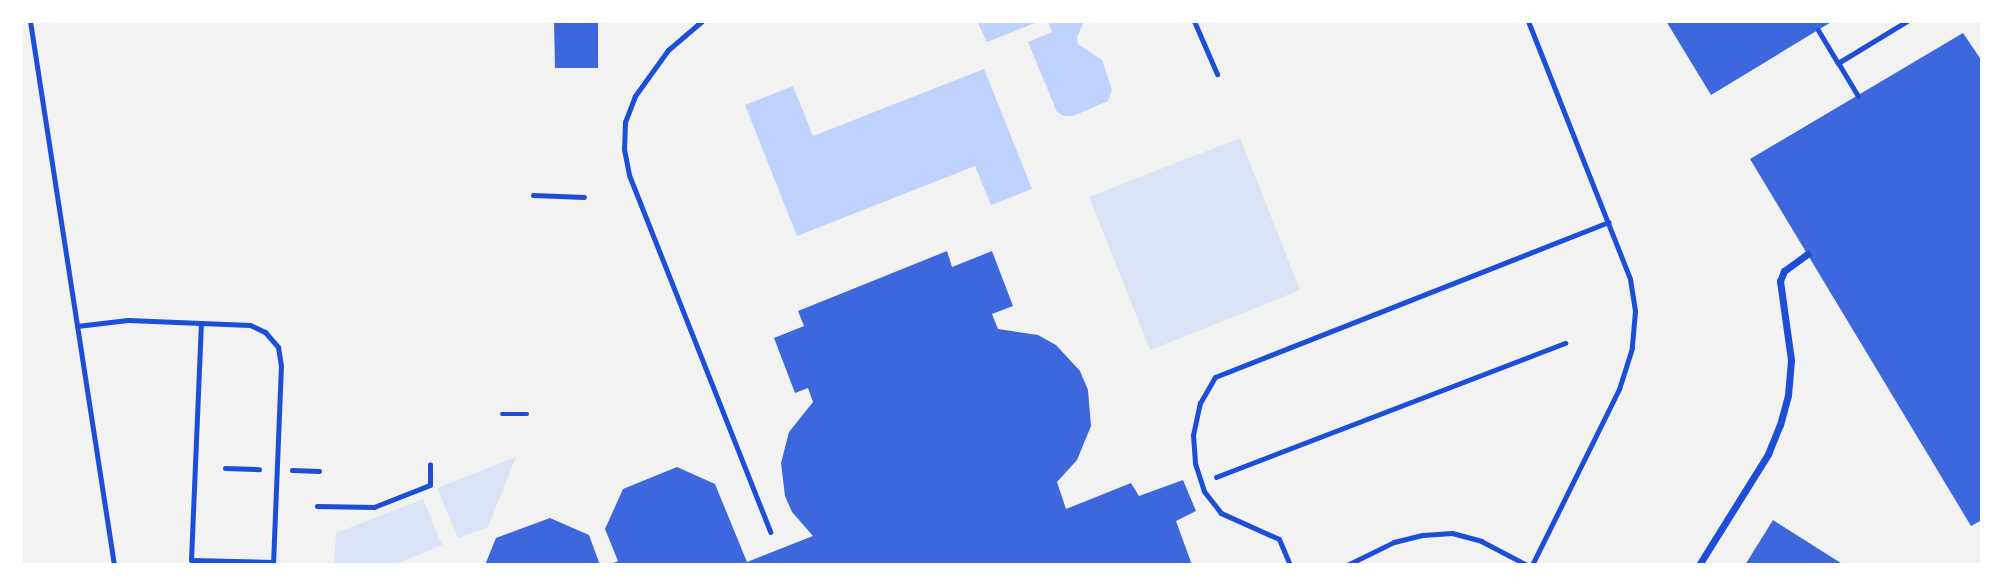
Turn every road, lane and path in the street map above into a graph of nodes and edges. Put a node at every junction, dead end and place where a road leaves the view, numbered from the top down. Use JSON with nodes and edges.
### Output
{"nodes":[{"id":1,"x":30,"y":21,"type":"edge"},
{"id":2,"x":702,"y":21,"type":"edge"},
{"id":3,"x":1194,"y":21,"type":"edge"},
{"id":4,"x":1528,"y":21,"type":"edge"},
{"id":5,"x":1907,"y":21,"type":"edge"},
{"id":6,"x":1818,"y":30,"type":"dead end"},
{"id":7,"x":1838,"y":63,"type":"junction"},
{"id":8,"x":1216,"y":74,"type":"dead end"},
{"id":9,"x":1858,"y":96,"type":"dead end"},
{"id":10,"x":533,"y":195,"type":"dead end"},
{"id":11,"x":584,"y":197,"type":"dead end"},
{"id":12,"x":1609,"y":222,"type":"junction"},
{"id":13,"x":1807,"y":254,"type":"dead end"},
{"id":14,"x":201,"y":323,"type":"junction"},
{"id":15,"x":77,"y":326,"type":"junction"},
{"id":16,"x":1565,"y":343,"type":"dead end"},
{"id":17,"x":502,"y":414,"type":"dead end"},
{"id":18,"x":527,"y":414,"type":"dead end"},
{"id":19,"x":430,"y":465,"type":"dead end"},
{"id":20,"x":1201,"y":482,"type":"junction"},
{"id":21,"x":317,"y":506,"type":"dead end"},
{"id":22,"x":771,"y":532,"type":"dead end"},
{"id":23,"x":273,"y":564,"type":"edge"},
{"id":24,"x":114,"y":565,"type":"edge"},
{"id":25,"x":1290,"y":565,"type":"edge"},
{"id":26,"x":1347,"y":565,"type":"edge"},
{"id":27,"x":1527,"y":565,"type":"edge"},
{"id":28,"x":1532,"y":565,"type":"edge"},
{"id":29,"x":1699,"y":565,"type":"edge"}],
"edges":[{"from":1,"to":15,"type":"lane"},
{"from":2,"to":22,"type":"lane"},
{"from":3,"to":8,"type":"lane"},
{"from":4,"to":12,"type":"lane"},
{"from":5,"to":7,"type":"lane"},
{"from":6,"to":7,"type":"lane"},
{"from":7,"to":9,"type":"lane"},
{"from":10,"to":11,"type":"path"},
{"from":12,"to":20,"type":"lane"},
{"from":12,"to":28,"type":"lane"},
{"from":13,"to":29,"type":"street"},
{"from":14,"to":15,"type":"lane"},
{"from":14,"to":23,"type":"lane"},
{"from":14,"to":23,"type":"lane"},
{"from":15,"to":24,"type":"lane"},
{"from":16,"to":20,"type":"path"},
{"from":17,"to":18,"type":"path"},
{"from":19,"to":21,"type":"path"},
{"from":20,"to":25,"type":"lane"},
{"from":26,"to":27,"type":"lane"}]}
